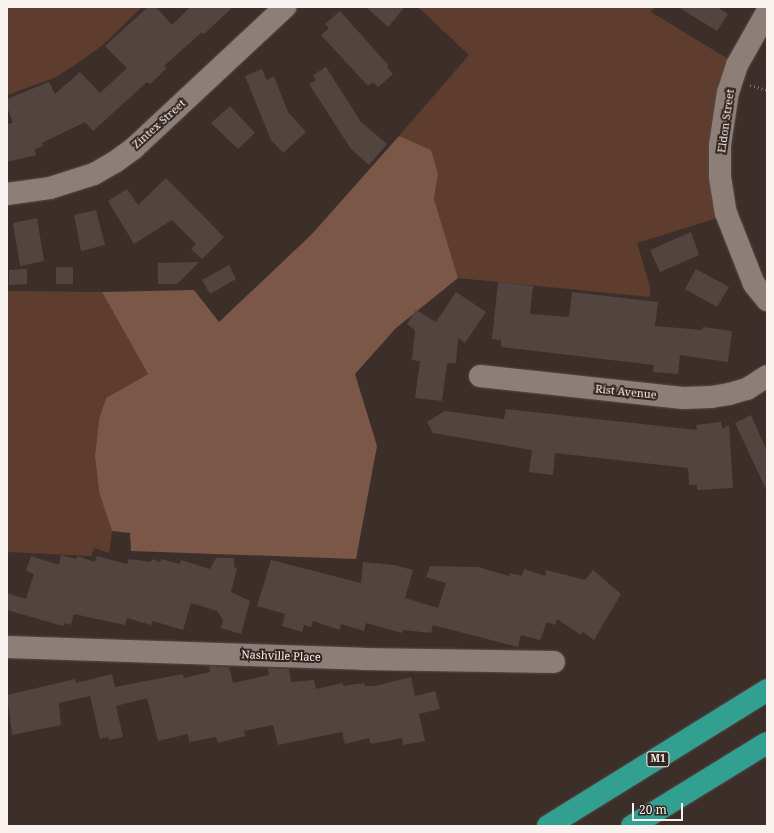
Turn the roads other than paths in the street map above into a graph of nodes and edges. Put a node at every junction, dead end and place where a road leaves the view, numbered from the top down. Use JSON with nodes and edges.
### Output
{"nodes":[{"id":1,"x":285,"y":7,"type":"edge"},
{"id":2,"x":767,"y":12,"type":"edge"},
{"id":3,"x":7,"y":194,"type":"edge"},
{"id":4,"x":767,"y":300,"type":"edge"},
{"id":5,"x":480,"y":376,"type":"dead end"},
{"id":6,"x":767,"y":376,"type":"edge"},
{"id":7,"x":7,"y":647,"type":"edge"},
{"id":8,"x":554,"y":662,"type":"dead end"},
{"id":9,"x":767,"y":690,"type":"edge"},
{"id":10,"x":767,"y":743,"type":"edge"},
{"id":11,"x":548,"y":826,"type":"edge"},
{"id":12,"x":632,"y":826,"type":"edge"}],
"edges":[{"from":1,"to":3,"type":"street","name":"Zintex Street"},
{"from":2,"to":4,"type":"street","name":"Eldon Street"},
{"from":5,"to":6,"type":"street","name":"Rist Avenue"},
{"from":7,"to":8,"type":"street","name":"Nashville Place"},
{"from":9,"to":11,"type":"highway","number":"M1"},
{"from":10,"to":12,"type":"highway"}]}
